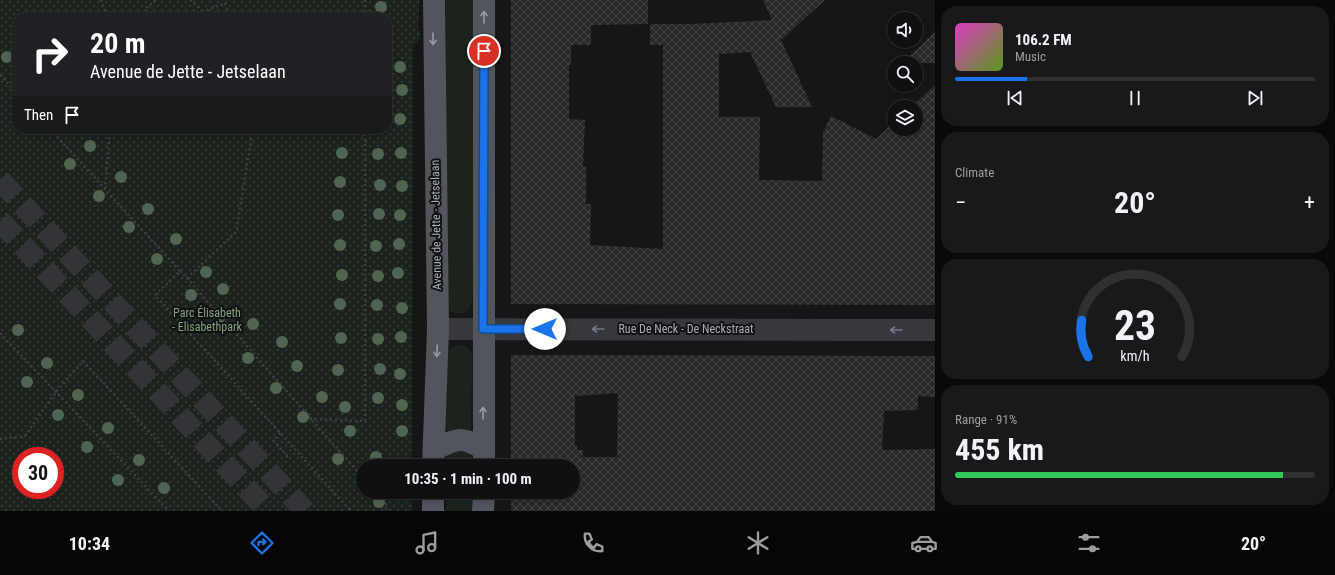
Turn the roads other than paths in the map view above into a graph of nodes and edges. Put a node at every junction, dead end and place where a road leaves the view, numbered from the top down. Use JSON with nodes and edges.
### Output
{"nodes":[{"id":1,"x":434,"y":0,"type":"edge"},
{"id":2,"x":484,"y":0,"type":"edge"},
{"id":3,"x":438,"y":329,"type":"junction"},
{"id":4,"x":483,"y":329,"type":"junction"},
{"id":5,"x":935,"y":330,"type":"edge"},
{"id":6,"x":484,"y":457,"type":"edge"},
{"id":7,"x":434,"y":458,"type":"edge"},
{"id":8,"x":433,"y":499,"type":"edge"},
{"id":9,"x":484,"y":499,"type":"edge"},
{"id":10,"x":433,"y":511,"type":"edge"},
{"id":11,"x":484,"y":511,"type":"edge"}],
"edges":[{"from":1,"to":3,"type":"main road","name":"Avenue de Jette - Jetselaan","one_way":true},
{"from":4,"to":2,"type":"main road","name":"Avenue de Jette - Jetselaan","one_way":true},
{"from":3,"to":4,"type":"street","name":"Rue De Neck - De Neckstraat"},
{"from":3,"to":7,"type":"main road","name":"Avenue de Jette - Jetselaan","one_way":true},
{"from":5,"to":4,"type":"street","name":"Rue De Neck - De Neckstraat","one_way":true},
{"from":6,"to":4,"type":"main road","name":"Avenue de Jette - Jetselaan","one_way":true},
{"from":6,"to":7,"type":"main road","name":"Avenue de Jette - Jetselaan"},
{"from":8,"to":10,"type":"main road"},
{"from":9,"to":11,"type":"main road"}]}
